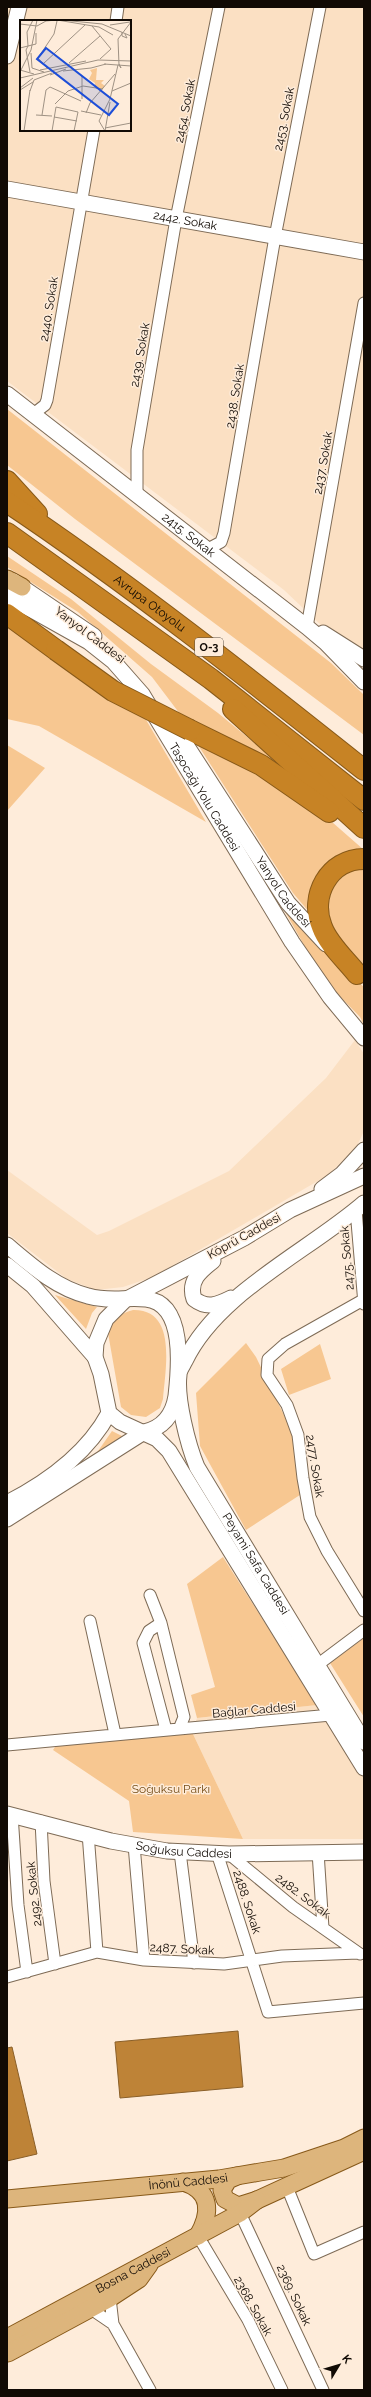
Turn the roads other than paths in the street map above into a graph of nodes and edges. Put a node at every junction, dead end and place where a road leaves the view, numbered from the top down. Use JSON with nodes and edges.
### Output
{"nodes":[{"id":1,"x":19,"y":7,"type":"edge"},
{"id":2,"x":118,"y":7,"type":"edge"},
{"id":3,"x":219,"y":7,"type":"edge"},
{"id":4,"x":320,"y":7,"type":"edge"},
{"id":5,"x":116,"y":20,"type":"edge"},
{"id":6,"x":7,"y":56,"type":"edge"},
{"id":7,"x":94,"y":131,"type":"edge"},
{"id":8,"x":7,"y":189,"type":"edge"},
{"id":9,"x":80,"y":202,"type":"junction"},
{"id":10,"x":176,"y":219,"type":"junction"},
{"id":11,"x":275,"y":237,"type":"junction"},
{"id":12,"x":364,"y":252,"type":"edge"},
{"id":13,"x":364,"y":303,"type":"edge"},
{"id":14,"x":7,"y":394,"type":"edge"},
{"id":15,"x":32,"y":415,"type":"junction"},
{"id":16,"x":7,"y":481,"type":"edge"},
{"id":17,"x":137,"y":495,"type":"junction"},
{"id":18,"x":7,"y":502,"type":"edge"},
{"id":19,"x":49,"y":530,"type":"junction"},
{"id":20,"x":7,"y":533,"type":"edge"},
{"id":21,"x":206,"y":550,"type":"junction"},
{"id":22,"x":7,"y":578,"type":"edge"},
{"id":23,"x":22,"y":587,"type":"joint"},
{"id":24,"x":7,"y":596,"type":"edge"},
{"id":25,"x":7,"y":614,"type":"edge"},
{"id":26,"x":308,"y":627,"type":"junction"},
{"id":27,"x":364,"y":658,"type":"edge"},
{"id":28,"x":210,"y":679,"type":"junction"},
{"id":29,"x":364,"y":682,"type":"edge"},
{"id":30,"x":364,"y":770,"type":"edge"},
{"id":31,"x":364,"y":800,"type":"edge"},
{"id":32,"x":364,"y":828,"type":"edge"},
{"id":33,"x":364,"y":840,"type":"edge"},
{"id":34,"x":364,"y":859,"type":"edge"},
{"id":35,"x":360,"y":977,"type":"edge"},
{"id":36,"x":364,"y":1038,"type":"edge"},
{"id":37,"x":364,"y":1150,"type":"edge"},
{"id":38,"x":364,"y":1176,"type":"edge"},
{"id":39,"x":290,"y":1210,"type":"junction"},
{"id":40,"x":360,"y":1215,"type":"edge"},
{"id":41,"x":244,"y":1238,"type":"junction"},
{"id":42,"x":7,"y":1245,"type":"edge"},
{"id":43,"x":7,"y":1265,"type":"edge"},
{"id":44,"x":248,"y":1289,"type":"junction"},
{"id":45,"x":125,"y":1300,"type":"junction"},
{"id":46,"x":364,"y":1300,"type":"edge"},
{"id":47,"x":364,"y":1304,"type":"edge"},
{"id":48,"x":95,"y":1356,"type":"junction"},
{"id":49,"x":179,"y":1374,"type":"junction"},
{"id":50,"x":109,"y":1413,"type":"junction"},
{"id":51,"x":144,"y":1432,"type":"junction"},
{"id":52,"x":7,"y":1503,"type":"edge"},
{"id":53,"x":7,"y":1519,"type":"edge"},
{"id":54,"x":150,"y":1595,"type":"dead end"},
{"id":55,"x":364,"y":1611,"type":"edge"},
{"id":56,"x":90,"y":1621,"type":"dead end"},
{"id":57,"x":161,"y":1623,"type":"junction"},
{"id":58,"x":364,"y":1630,"type":"edge"},
{"id":59,"x":316,"y":1666,"type":"junction"},
{"id":60,"x":331,"y":1716,"type":"junction"},
{"id":61,"x":179,"y":1729,"type":"junction"},
{"id":62,"x":166,"y":1730,"type":"junction"},
{"id":63,"x":115,"y":1734,"type":"junction"},
{"id":64,"x":364,"y":1742,"type":"edge"},
{"id":65,"x":7,"y":1746,"type":"edge"},
{"id":66,"x":364,"y":1768,"type":"edge"},
{"id":67,"x":10,"y":1814,"type":"edge"},
{"id":68,"x":41,"y":1821,"type":"junction"},
{"id":69,"x":88,"y":1834,"type":"junction"},
{"id":70,"x":134,"y":1845,"type":"junction"},
{"id":71,"x":180,"y":1852,"type":"junction"},
{"id":72,"x":318,"y":1852,"type":"junction"},
{"id":73,"x":364,"y":1852,"type":"edge"},
{"id":74,"x":223,"y":1853,"type":"junction"},
{"id":75,"x":323,"y":1928,"type":"junction"},
{"id":76,"x":97,"y":1952,"type":"junction"},
{"id":77,"x":361,"y":1955,"type":"edge"},
{"id":78,"x":144,"y":1960,"type":"junction"},
{"id":79,"x":252,"y":1960,"type":"junction"},
{"id":80,"x":194,"y":1963,"type":"junction"},
{"id":81,"x":55,"y":1964,"type":"junction"},
{"id":82,"x":27,"y":1972,"type":"junction"},
{"id":83,"x":7,"y":1977,"type":"edge"},
{"id":84,"x":364,"y":2003,"type":"edge"},
{"id":85,"x":364,"y":2138,"type":"edge"},
{"id":86,"x":364,"y":2151,"type":"edge"},
{"id":87,"x":239,"y":2176,"type":"junction"},
{"id":88,"x":183,"y":2182,"type":"junction"},
{"id":89,"x":287,"y":2187,"type":"junction"},
{"id":90,"x":7,"y":2199,"type":"edge"},
{"id":91,"x":257,"y":2200,"type":"junction"},
{"id":92,"x":240,"y":2213,"type":"junction"},
{"id":93,"x":364,"y":2232,"type":"edge"},
{"id":94,"x":198,"y":2236,"type":"junction"},
{"id":95,"x":152,"y":2260,"type":"junction"},
{"id":96,"x":120,"y":2276,"type":"junction"},
{"id":97,"x":110,"y":2298,"type":"junction"},
{"id":98,"x":91,"y":2309,"type":"junction"},
{"id":99,"x":113,"y":2324,"type":"junction"},
{"id":100,"x":11,"y":2343,"type":"edge"},
{"id":101,"x":150,"y":2390,"type":"edge"},
{"id":102,"x":282,"y":2390,"type":"edge"},
{"id":103,"x":323,"y":2390,"type":"edge"}],
"edges":[{"from":1,"to":6,"type":"main road"},
{"from":2,"to":5,"type":"street"},
{"from":3,"to":10,"type":"street","name":"2454. Sokak"},
{"from":4,"to":11,"type":"street","name":"2453. Sokak"},
{"from":7,"to":9,"type":"street","name":"2440. Sokak"},
{"from":8,"to":9,"type":"main road","name":"2442. Sokak"},
{"from":9,"to":10,"type":"main road","name":"2442. Sokak"},
{"from":9,"to":15,"type":"street","name":"2440. Sokak"},
{"from":10,"to":11,"type":"main road","name":"2442. Sokak"},
{"from":10,"to":17,"type":"street","name":"2439. Sokak"},
{"from":11,"to":12,"type":"main road","name":"2442. Sokak"},
{"from":11,"to":21,"type":"street","name":"2438. Sokak"},
{"from":13,"to":26,"type":"street","name":"2437. Sokak"},
{"from":14,"to":15,"type":"main road","name":"2415. Sokak"},
{"from":15,"to":17,"type":"main road","name":"2415. Sokak"},
{"from":16,"to":19,"type":"highway"},
{"from":17,"to":21,"type":"main road","name":"2415. Sokak"},
{"from":18,"to":19,"type":"highway","name":"Avrupa Otoyolu","number":"O-3"},
{"from":19,"to":30,"type":"highway","name":"Avrupa Otoyolu","number":"O-3"},
{"from":20,"to":28,"type":"highway","number":"O-3"},
{"from":21,"to":26,"type":"main road","name":"2415. Sokak"},
{"from":22,"to":23,"type":"main road"},
{"from":23,"to":35,"type":"main road","name":"Yanyol Caddesi"},
{"from":24,"to":36,"type":"main road","name":"Taşocağı Yolu Caddesi"},
{"from":25,"to":33,"type":"highway","bridge":true},
{"from":26,"to":27,"type":"main road"},
{"from":26,"to":29,"type":"main road","name":"2415. Sokak"},
{"from":28,"to":31,"type":"highway","number":"O-3"},
{"from":28,"to":32,"type":"highway"},
{"from":34,"to":35,"type":"highway"},
{"from":37,"to":39,"type":"main road"},
{"from":38,"to":39,"type":"main road","name":"Köprü Caddesi"},
{"from":39,"to":41,"type":"main road","name":"Köprü Caddesi"},
{"from":40,"to":44,"type":"main road"},
{"from":40,"to":46,"type":"street","name":"2475. Sokak"},
{"from":41,"to":44,"type":"main road"},
{"from":41,"to":45,"type":"main road","name":"Köprü Caddesi"},
{"from":42,"to":45,"type":"main road"},
{"from":43,"to":48,"type":"main road"},
{"from":44,"to":49,"type":"main road"},
{"from":45,"to":48,"type":"main road"},
{"from":45,"to":49,"type":"main road"},
{"from":46,"to":47,"type":"street","name":"2475. Sokak"},
{"from":46,"to":55,"type":"street","name":"2477. Sokak"},
{"from":48,"to":50,"type":"main road"},
{"from":49,"to":51,"type":"main road"},
{"from":49,"to":59,"type":"main road","name":"Peyami Safa Caddesi"},
{"from":50,"to":51,"type":"main road"},
{"from":50,"to":52,"type":"main road"},
{"from":51,"to":53,"type":"main road"},
{"from":51,"to":60,"type":"main road","name":"Peyami Safa Caddesi"},
{"from":54,"to":57,"type":"street"},
{"from":56,"to":63,"type":"street"},
{"from":57,"to":61,"type":"street"},
{"from":57,"to":62,"type":"street"},
{"from":58,"to":59,"type":"street"},
{"from":59,"to":64,"type":"main road","name":"Peyami Safa Caddesi"},
{"from":60,"to":61,"type":"street","name":"Bağlar Caddesi"},
{"from":60,"to":66,"type":"main road","name":"Peyami Safa Caddesi"},
{"from":61,"to":62,"type":"street","name":"Bağlar Caddesi"},
{"from":62,"to":63,"type":"street","name":"Bağlar Caddesi"},
{"from":63,"to":65,"type":"street","name":"Bağlar Caddesi"},
{"from":67,"to":68,"type":"main road","name":"Soğuksu Caddesi"},
{"from":67,"to":82,"type":"street"},
{"from":68,"to":69,"type":"main road","name":"Soğuksu Caddesi"},
{"from":68,"to":81,"type":"street","name":"2492. Sokak"},
{"from":69,"to":70,"type":"main road","name":"Soğuksu Caddesi"},
{"from":69,"to":76,"type":"street"},
{"from":70,"to":71,"type":"main road","name":"Soğuksu Caddesi"},
{"from":70,"to":78,"type":"street"},
{"from":71,"to":74,"type":"main road","name":"Soğuksu Caddesi"},
{"from":71,"to":80,"type":"street"},
{"from":72,"to":73,"type":"main road","name":"Soğuksu Caddesi"},
{"from":72,"to":74,"type":"main road","name":"Soğuksu Caddesi"},
{"from":72,"to":75,"type":"street"},
{"from":74,"to":75,"type":"street","name":"2482. Sokak"},
{"from":74,"to":79,"type":"street","name":"2488. Sokak"},
{"from":75,"to":77,"type":"street","name":"2482. Sokak"},
{"from":76,"to":78,"type":"street","name":"2487. Sokak"},
{"from":76,"to":81,"type":"street","name":"2487. Sokak"},
{"from":77,"to":79,"type":"street","name":"2487. Sokak"},
{"from":78,"to":80,"type":"street","name":"2487. Sokak"},
{"from":79,"to":80,"type":"street","name":"2487. Sokak"},
{"from":79,"to":84,"type":"street","name":"2488. Sokak"},
{"from":81,"to":82,"type":"street","name":"2487. Sokak"},
{"from":82,"to":83,"type":"street","name":"2487. Sokak"},
{"from":85,"to":87,"type":"main road","name":"İnönü Caddesi"},
{"from":86,"to":89,"type":"main road"},
{"from":87,"to":88,"type":"main road","name":"İnönü Caddesi"},
{"from":87,"to":91,"type":"main road"},
{"from":88,"to":90,"type":"main road","name":"İnönü Caddesi"},
{"from":88,"to":94,"type":"main road"},
{"from":89,"to":91,"type":"main road"},
{"from":89,"to":93,"type":"street"},
{"from":91,"to":92,"type":"main road","name":"Bosna Caddesi"},
{"from":92,"to":94,"type":"main road","name":"Bosna Caddesi"},
{"from":92,"to":103,"type":"street","name":"2369. Sokak"},
{"from":94,"to":95,"type":"main road","name":"Bosna Caddesi"},
{"from":94,"to":102,"type":"street","name":"2368. Sokak"},
{"from":95,"to":96,"type":"main road","name":"Bosna Caddesi"},
{"from":95,"to":97,"type":"main road"},
{"from":96,"to":97,"type":"main road"},
{"from":96,"to":100,"type":"main road","name":"Bosna Caddesi"},
{"from":97,"to":98,"type":"main road"},
{"from":97,"to":99,"type":"street"},
{"from":98,"to":99,"type":"street"},
{"from":98,"to":100,"type":"main road"},
{"from":99,"to":101,"type":"street"}]}
